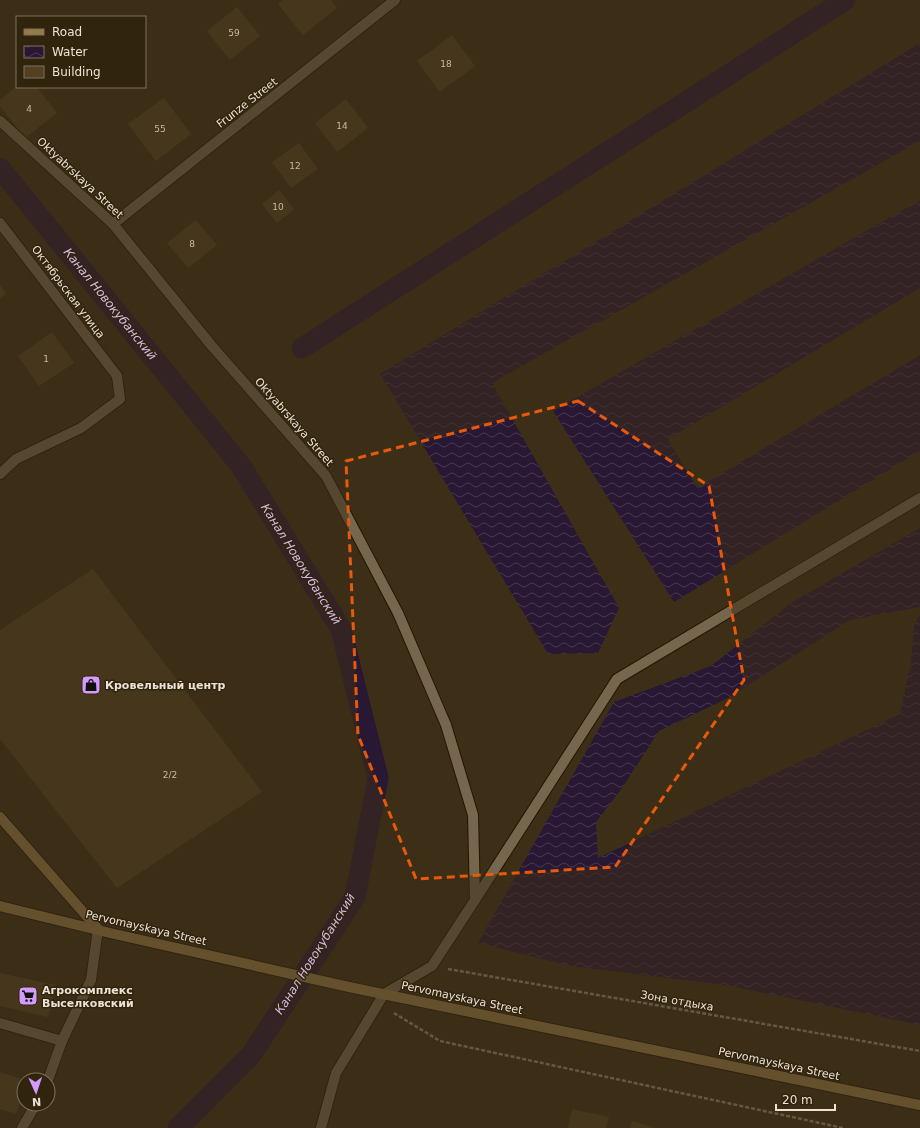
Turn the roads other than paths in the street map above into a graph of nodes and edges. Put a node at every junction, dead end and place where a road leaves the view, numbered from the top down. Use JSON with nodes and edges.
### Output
{"nodes":[{"id":1,"x":396,"y":0,"type":"edge"},
{"id":2,"x":0,"y":121,"type":"edge"},
{"id":3,"x":0,"y":223,"type":"edge"},
{"id":4,"x":113,"y":224,"type":"junction"},
{"id":5,"x":0,"y":474,"type":"edge"},
{"id":6,"x":920,"y":498,"type":"edge"},
{"id":7,"x":0,"y":817,"type":"edge"},
{"id":8,"x":475,"y":900,"type":"junction"},
{"id":9,"x":0,"y":906,"type":"edge"},
{"id":10,"x":98,"y":929,"type":"junction"},
{"id":11,"x":384,"y":994,"type":"junction"},
{"id":12,"x":0,"y":1023,"type":"edge"},
{"id":13,"x":62,"y":1041,"type":"junction"},
{"id":14,"x":51,"y":1072,"type":"edge"},
{"id":15,"x":920,"y":1105,"type":"edge"},
{"id":16,"x":31,"y":1112,"type":"edge"},
{"id":17,"x":22,"y":1128,"type":"edge"},
{"id":18,"x":321,"y":1128,"type":"edge"}],
"edges":[{"from":1,"to":4,"type":"street","name":"Frunze Street"},
{"from":2,"to":4,"type":"street","name":"Oktyabrskaya Street"},
{"from":3,"to":5,"type":"street","name":"Октябрьская улица"},
{"from":4,"to":8,"type":"street","name":"Oktyabrskaya Street"},
{"from":6,"to":8,"type":"street"},
{"from":7,"to":10,"type":"main road"},
{"from":8,"to":11,"type":"street"},
{"from":9,"to":10,"type":"main road","name":"Pervomayskaya Street"},
{"from":10,"to":11,"type":"main road","name":"Pervomayskaya Street"},
{"from":10,"to":13,"type":"street"},
{"from":11,"to":15,"type":"main road","name":"Pervomayskaya Street"},
{"from":11,"to":18,"type":"street"},
{"from":12,"to":13,"type":"street"},
{"from":13,"to":14,"type":"street"},
{"from":16,"to":17,"type":"street"}]}
